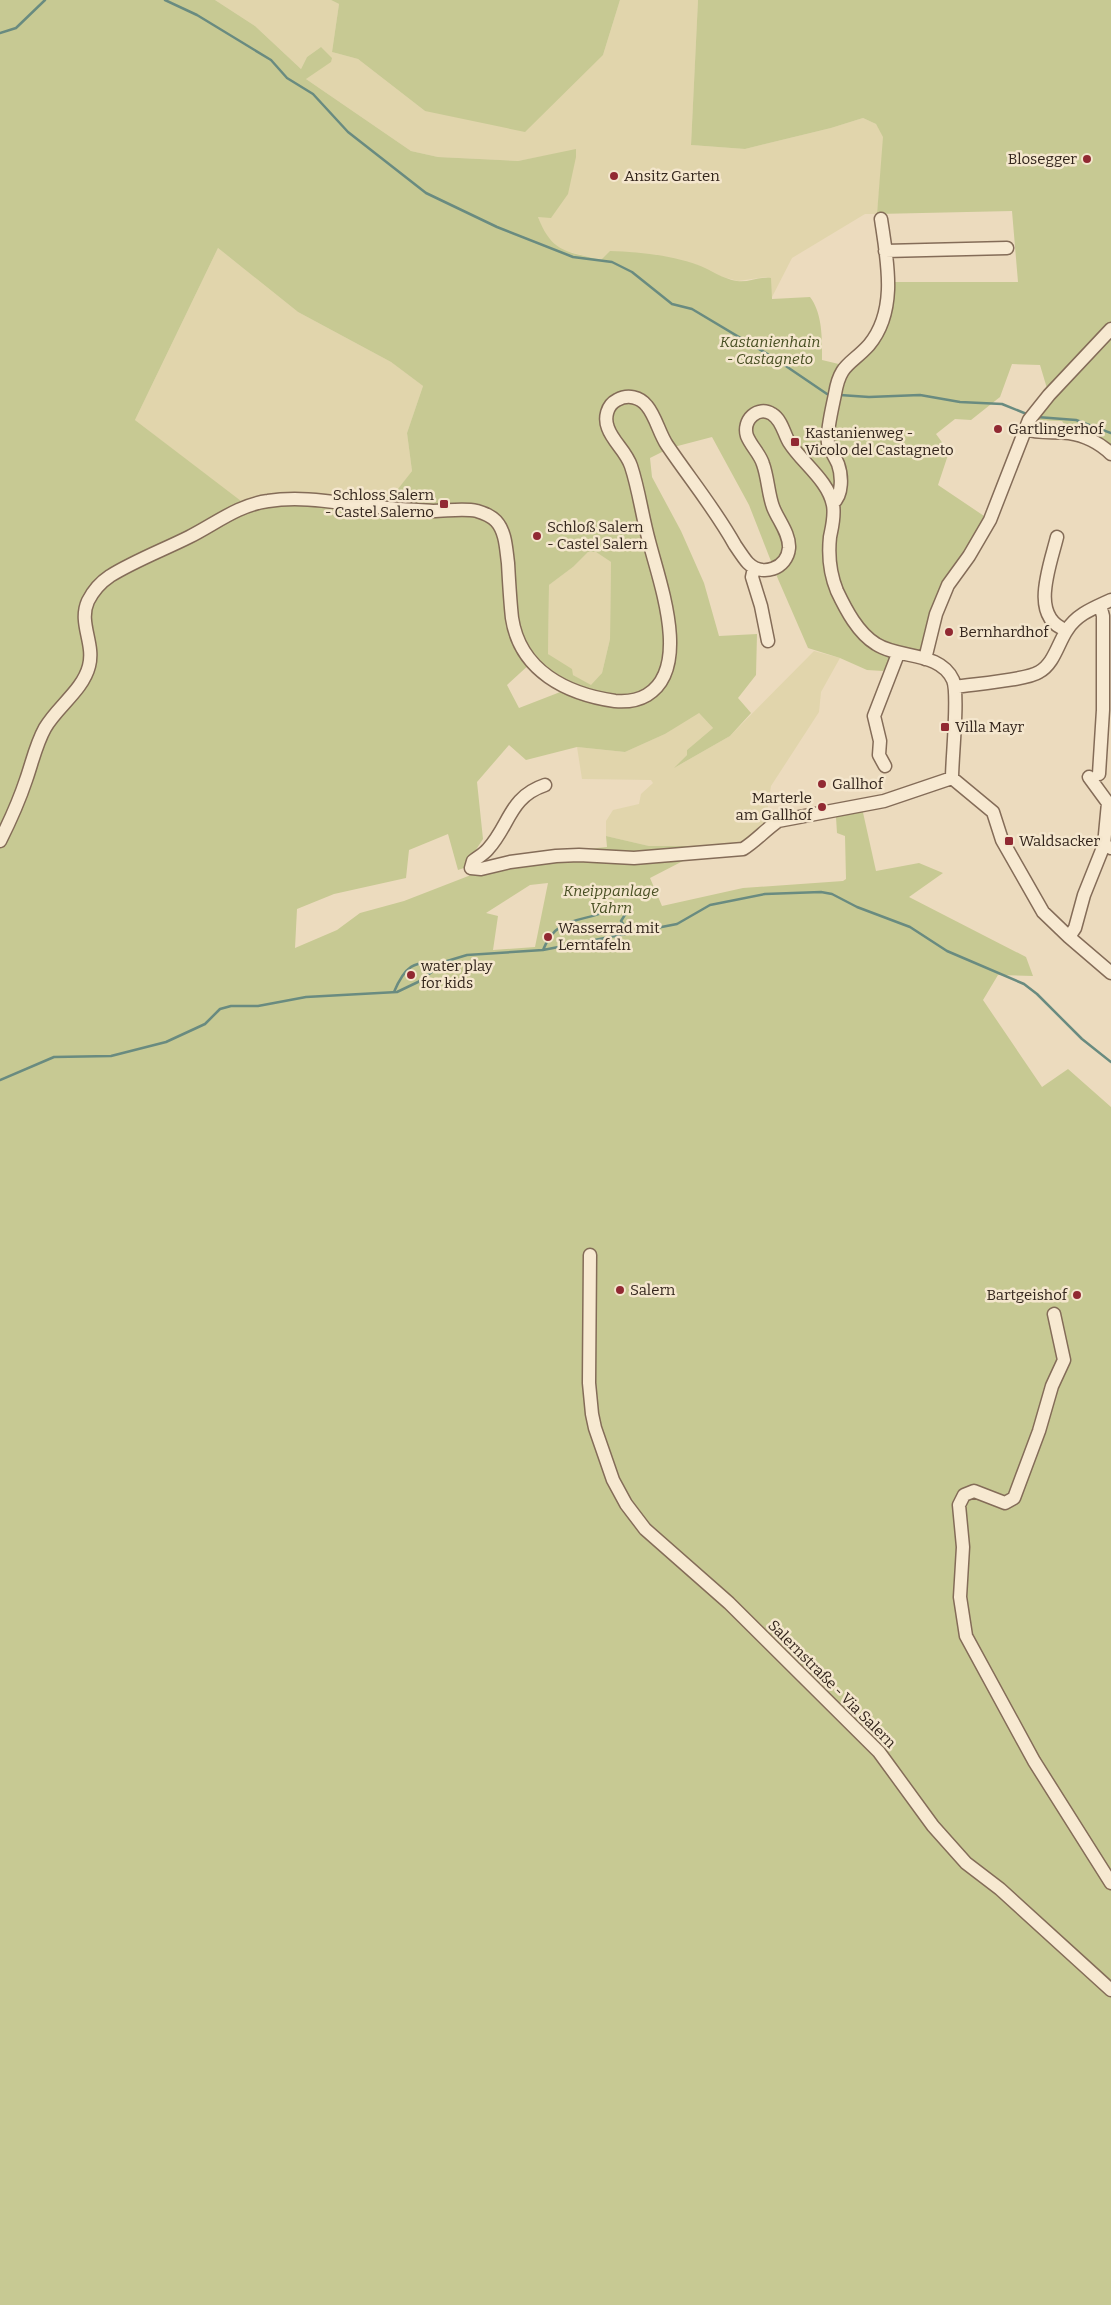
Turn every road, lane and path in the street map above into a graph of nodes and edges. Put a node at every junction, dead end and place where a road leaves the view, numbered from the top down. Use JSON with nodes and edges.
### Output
{"nodes":[{"id":1,"x":881,"y":219,"type":"dead end"},
{"id":2,"x":1007,"y":248,"type":"dead end"},
{"id":3,"x":885,"y":251,"type":"junction"},
{"id":4,"x":1111,"y":329,"type":"edge"},
{"id":5,"x":1030,"y":420,"type":"junction"},
{"id":6,"x":1111,"y":454,"type":"edge"},
{"id":7,"x":833,"y":503,"type":"junction"},
{"id":8,"x":1057,"y":538,"type":"dead end"},
{"id":9,"x":754,"y":568,"type":"junction"},
{"id":10,"x":1105,"y":603,"type":"edge"},
{"id":11,"x":1066,"y":630,"type":"junction"},
{"id":12,"x":768,"y":641,"type":"dead end"},
{"id":13,"x":898,"y":654,"type":"junction"},
{"id":14,"x":925,"y":659,"type":"junction"},
{"id":15,"x":956,"y":687,"type":"junction"},
{"id":16,"x":1107,"y":710,"type":"edge"},
{"id":17,"x":885,"y":766,"type":"dead end"},
{"id":18,"x":952,"y":778,"type":"junction"},
{"id":19,"x":545,"y":785,"type":"dead end"},
{"id":20,"x":0,"y":841,"type":"edge"},
{"id":21,"x":1107,"y":847,"type":"edge"},
{"id":22,"x":1069,"y":938,"type":"junction"},
{"id":23,"x":1111,"y":973,"type":"edge"},
{"id":24,"x":590,"y":1255,"type":"dead end"},
{"id":25,"x":1054,"y":1314,"type":"dead end"},
{"id":26,"x":1111,"y":1883,"type":"edge"},
{"id":27,"x":1111,"y":1990,"type":"edge"}],
"edges":[{"from":1,"to":3,"type":"street"},
{"from":2,"to":3,"type":"street"},
{"from":3,"to":7,"type":"street"},
{"from":4,"to":5,"type":"street"},
{"from":5,"to":6,"type":"street"},
{"from":5,"to":14,"type":"street"},
{"from":7,"to":9,"type":"street"},
{"from":7,"to":13,"type":"street"},
{"from":8,"to":11,"type":"street"},
{"from":9,"to":12,"type":"street"},
{"from":9,"to":20,"type":"street"},
{"from":10,"to":11,"type":"street"},
{"from":10,"to":16,"type":"street"},
{"from":11,"to":15,"type":"street"},
{"from":13,"to":14,"type":"street"},
{"from":13,"to":17,"type":"street"},
{"from":14,"to":15,"type":"street"},
{"from":15,"to":18,"type":"street"},
{"from":16,"to":21,"type":"street"},
{"from":18,"to":19,"type":"street"},
{"from":18,"to":22,"type":"street"},
{"from":21,"to":22,"type":"street"},
{"from":22,"to":23,"type":"street"},
{"from":24,"to":27,"type":"street","name":"Salernstraße - Via Salern"},
{"from":25,"to":26,"type":"street"}]}
